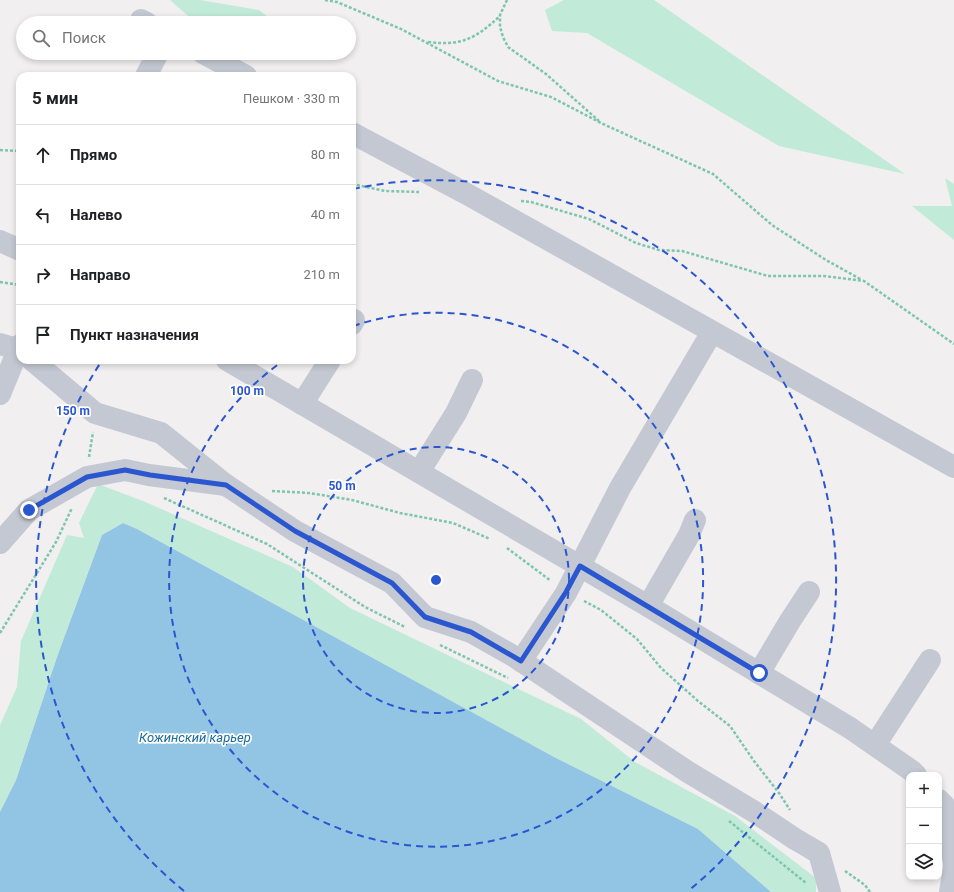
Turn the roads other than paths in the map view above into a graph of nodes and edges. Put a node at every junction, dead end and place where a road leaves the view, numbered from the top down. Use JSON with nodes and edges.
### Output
{"nodes":[{"id":1,"x":154,"y":60,"type":"edge"},
{"id":2,"x":216,"y":60,"type":"edge"},
{"id":3,"x":148,"y":72,"type":"edge"},
{"id":4,"x":239,"y":72,"type":"edge"},
{"id":5,"x":356,"y":135,"type":"edge"},
{"id":6,"x":0,"y":241,"type":"edge"},
{"id":7,"x":16,"y":248,"type":"edge"},
{"id":8,"x":712,"y":332,"type":"junction"},
{"id":9,"x":16,"y":355,"type":"edge"},
{"id":10,"x":35,"y":364,"type":"edge"},
{"id":11,"x":234,"y":364,"type":"edge"},
{"id":12,"x":327,"y":364,"type":"edge"},
{"id":13,"x":472,"y":380,"type":"dead end"},
{"id":14,"x":0,"y":394,"type":"edge"},
{"id":15,"x":302,"y":404,"type":"junction"},
{"id":16,"x":954,"y":467,"type":"edge"},
{"id":17,"x":419,"y":472,"type":"junction"},
{"id":18,"x":226,"y":485,"type":"junction"},
{"id":19,"x":695,"y":520,"type":"dead end"},
{"id":20,"x":0,"y":543,"type":"edge"},
{"id":21,"x":580,"y":566,"type":"junction"},
{"id":22,"x":809,"y":592,"type":"dead end"},
{"id":23,"x":648,"y":606,"type":"junction"},
{"id":24,"x":930,"y":660,"type":"dead end"},
{"id":25,"x":517,"y":671,"type":"junction"},
{"id":26,"x":759,"y":673,"type":"junction"},
{"id":27,"x":875,"y":745,"type":"junction"},
{"id":28,"x":913,"y":772,"type":"edge"},
{"id":29,"x":942,"y":803,"type":"edge"},
{"id":30,"x":954,"y":863,"type":"edge"},
{"id":31,"x":954,"y":868,"type":"edge"},
{"id":32,"x":821,"y":890,"type":"edge"},
{"id":33,"x":950,"y":892,"type":"edge"}],
"edges":[{"from":1,"to":3,"type":"lane"},
{"from":2,"to":4,"type":"lane"},
{"from":5,"to":8,"type":"lane"},
{"from":6,"to":7,"type":"lane"},
{"from":8,"to":16,"type":"lane"},
{"from":8,"to":21,"type":"lane"},
{"from":9,"to":14,"type":"lane"},
{"from":10,"to":18,"type":"lane"},
{"from":11,"to":15,"type":"lane"},
{"from":12,"to":15,"type":"lane"},
{"from":13,"to":17,"type":"lane"},
{"from":15,"to":17,"type":"lane"},
{"from":17,"to":21,"type":"lane"},
{"from":18,"to":20,"type":"lane"},
{"from":18,"to":25,"type":"lane"},
{"from":19,"to":23,"type":"lane"},
{"from":21,"to":23,"type":"lane"},
{"from":21,"to":25,"type":"lane"},
{"from":22,"to":26,"type":"lane"},
{"from":23,"to":26,"type":"lane"},
{"from":24,"to":27,"type":"lane"},
{"from":25,"to":32,"type":"lane"},
{"from":26,"to":27,"type":"lane"},
{"from":27,"to":28,"type":"lane"},
{"from":29,"to":30,"type":"lane"},
{"from":31,"to":33,"type":"lane"}]}
